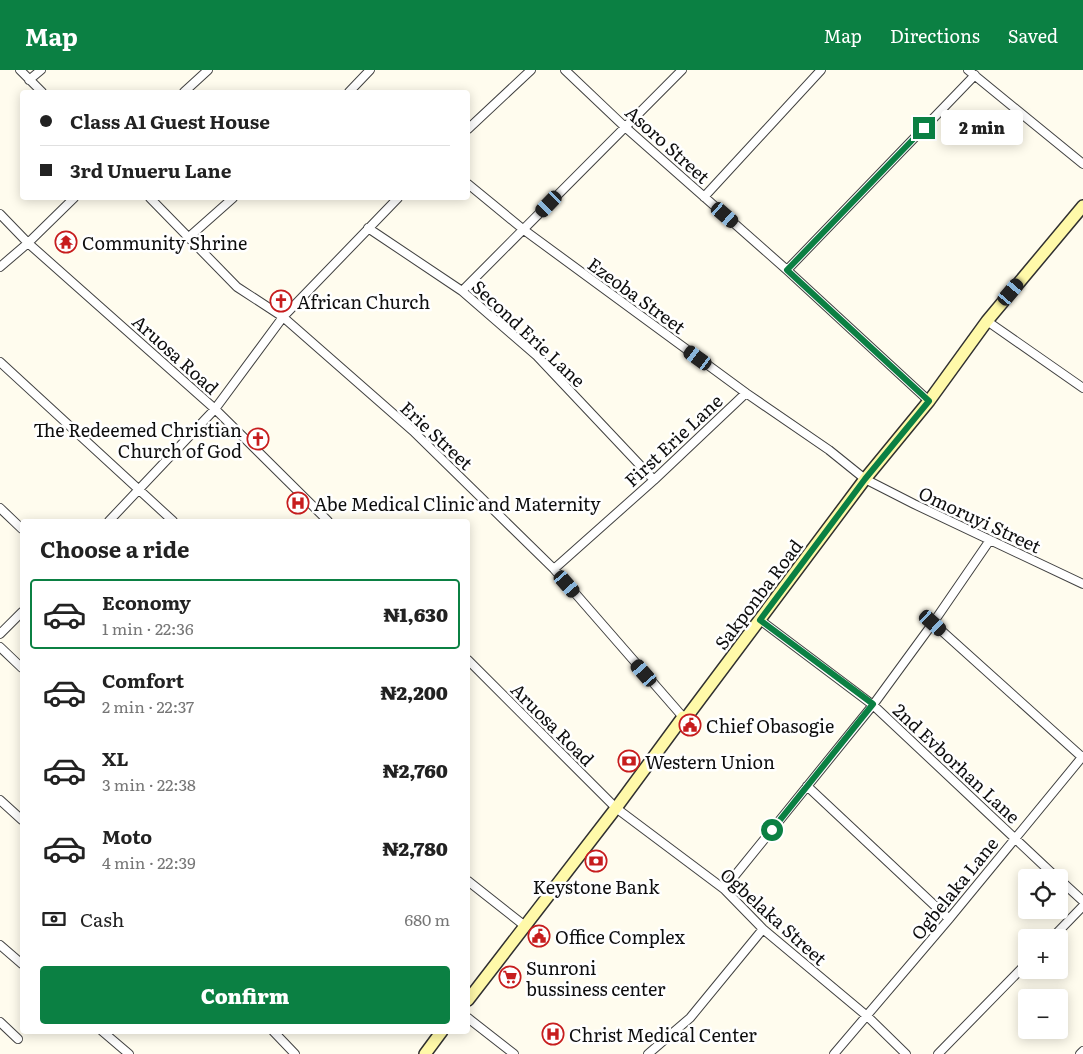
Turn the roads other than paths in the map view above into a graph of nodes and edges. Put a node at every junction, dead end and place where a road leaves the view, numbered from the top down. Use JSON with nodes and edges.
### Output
{"nodes":[{"id":1,"x":20,"y":70,"type":"edge"},
{"id":2,"x":41,"y":70,"type":"edge"},
{"id":3,"x":208,"y":70,"type":"edge"},
{"id":4,"x":370,"y":70,"type":"edge"},
{"id":5,"x":531,"y":70,"type":"edge"},
{"id":6,"x":566,"y":70,"type":"edge"},
{"id":7,"x":682,"y":70,"type":"edge"},
{"id":8,"x":822,"y":70,"type":"edge"},
{"id":9,"x":971,"y":73,"type":"edge"},
{"id":10,"x":29,"y":80,"type":"junction"},
{"id":11,"x":40,"y":90,"type":"edge"},
{"id":12,"x":186,"y":90,"type":"edge"},
{"id":13,"x":351,"y":90,"type":"edge"},
{"id":14,"x":470,"y":127,"type":"edge"},
{"id":15,"x":625,"y":127,"type":"junction"},
{"id":16,"x":1083,"y":164,"type":"edge"},
{"id":17,"x":470,"y":186,"type":"edge"},
{"id":18,"x":704,"y":197,"type":"junction"},
{"id":19,"x":72,"y":200,"type":"edge"},
{"id":20,"x":152,"y":200,"type":"edge"},
{"id":21,"x":231,"y":200,"type":"edge"},
{"id":22,"x":396,"y":200,"type":"edge"},
{"id":23,"x":1083,"y":206,"type":"edge"},
{"id":24,"x":0,"y":214,"type":"edge"},
{"id":25,"x":368,"y":228,"type":"junction"},
{"id":26,"x":524,"y":230,"type":"junction"},
{"id":27,"x":190,"y":237,"type":"junction"},
{"id":28,"x":28,"y":243,"type":"junction"},
{"id":29,"x":0,"y":267,"type":"edge"},
{"id":30,"x":787,"y":270,"type":"junction"},
{"id":31,"x":462,"y":291,"type":"junction"},
{"id":32,"x":283,"y":318,"type":"junction"},
{"id":33,"x":987,"y":321,"type":"junction"},
{"id":34,"x":0,"y":362,"type":"edge"},
{"id":35,"x":1083,"y":388,"type":"edge"},
{"id":36,"x":746,"y":393,"type":"junction"},
{"id":37,"x":929,"y":401,"type":"junction"},
{"id":38,"x":215,"y":409,"type":"junction"},
{"id":39,"x":865,"y":479,"type":"junction"},
{"id":40,"x":654,"y":480,"type":"junction"},
{"id":41,"x":138,"y":489,"type":"junction"},
{"id":42,"x":0,"y":508,"type":"edge"},
{"id":43,"x":111,"y":519,"type":"edge"},
{"id":44,"x":171,"y":519,"type":"edge"},
{"id":45,"x":326,"y":519,"type":"edge"},
{"id":46,"x":20,"y":527,"type":"edge"},
{"id":47,"x":990,"y":540,"type":"junction"},
{"id":48,"x":554,"y":569,"type":"junction"},
{"id":49,"x":1083,"y":584,"type":"edge"},
{"id":50,"x":20,"y":614,"type":"edge"},
{"id":51,"x":760,"y":620,"type":"junction"},
{"id":52,"x":933,"y":623,"type":"junction"},
{"id":53,"x":0,"y":634,"type":"edge"},
{"id":54,"x":0,"y":647,"type":"edge"},
{"id":55,"x":470,"y":662,"type":"edge"},
{"id":56,"x":20,"y":666,"type":"edge"},
{"id":57,"x":873,"y":704,"type":"junction"},
{"id":58,"x":683,"y":717,"type":"junction"},
{"id":59,"x":1083,"y":757,"type":"edge"},
{"id":60,"x":807,"y":786,"type":"junction"},
{"id":61,"x":0,"y":800,"type":"edge"},
{"id":62,"x":616,"y":808,"type":"junction"},
{"id":63,"x":20,"y":818,"type":"edge"},
{"id":64,"x":1014,"y":838,"type":"junction"},
{"id":65,"x":1048,"y":869,"type":"edge"},
{"id":66,"x":470,"y":883,"type":"edge"},
{"id":67,"x":1068,"y":887,"type":"edge"},
{"id":68,"x":724,"y":890,"type":"junction"},
{"id":69,"x":1083,"y":901,"type":"edge"},
{"id":70,"x":1083,"y":906,"type":"edge"},
{"id":71,"x":949,"y":919,"type":"junction"},
{"id":72,"x":525,"y":926,"type":"junction"},
{"id":73,"x":763,"y":929,"type":"junction"},
{"id":74,"x":1061,"y":929,"type":"edge"},
{"id":75,"x":0,"y":945,"type":"edge"},
{"id":76,"x":20,"y":962,"type":"edge"},
{"id":77,"x":1018,"y":972,"type":"edge"},
{"id":78,"x":470,"y":997,"type":"edge"},
{"id":79,"x":867,"y":1016,"type":"junction"},
{"id":80,"x":470,"y":1020,"type":"edge"},
{"id":81,"x":0,"y":1022,"type":"edge"},
{"id":82,"x":106,"y":1034,"type":"edge"},
{"id":83,"x":276,"y":1034,"type":"edge"},
{"id":84,"x":440,"y":1034,"type":"edge"},
{"id":85,"x":18,"y":1039,"type":"dead end"},
{"id":86,"x":1083,"y":1051,"type":"edge"},
{"id":87,"x":129,"y":1054,"type":"edge"},
{"id":88,"x":295,"y":1054,"type":"edge"},
{"id":89,"x":425,"y":1054,"type":"edge"},
{"id":90,"x":514,"y":1054,"type":"edge"},
{"id":91,"x":648,"y":1054,"type":"edge"},
{"id":92,"x":834,"y":1054,"type":"edge"},
{"id":93,"x":906,"y":1054,"type":"edge"},
{"id":94,"x":938,"y":1054,"type":"edge"},
{"id":95,"x":1080,"y":1054,"type":"edge"}],
"edges":[{"from":1,"to":10,"type":"street"},
{"from":2,"to":10,"type":"street"},
{"from":3,"to":12,"type":"street"},
{"from":4,"to":13,"type":"street"},
{"from":5,"to":14,"type":"street"},
{"from":6,"to":15,"type":"street","name":"Asoro Street"},
{"from":7,"to":15,"type":"street"},
{"from":8,"to":18,"type":"street"},
{"from":9,"to":16,"type":"street"},
{"from":9,"to":30,"type":"street"},
{"from":10,"to":11,"type":"street"},
{"from":15,"to":18,"type":"street","name":"Asoro Street"},
{"from":15,"to":26,"type":"street"},
{"from":17,"to":26,"type":"street","name":"Ezeoba Street"},
{"from":18,"to":30,"type":"street","name":"Asoro Street"},
{"from":19,"to":28,"type":"street"},
{"from":20,"to":27,"type":"street","name":"Erie Street"},
{"from":21,"to":27,"type":"street"},
{"from":22,"to":25,"type":"street"},
{"from":23,"to":33,"type":"main road","name":"Sakponba Road"},
{"from":24,"to":28,"type":"street","name":"Aruosa Road"},
{"from":25,"to":31,"type":"street","name":"Second Erie Lane"},
{"from":25,"to":32,"type":"street"},
{"from":26,"to":31,"type":"street"},
{"from":26,"to":36,"type":"street","name":"Ezeoba Street"},
{"from":27,"to":32,"type":"street","name":"Erie Street"},
{"from":28,"to":29,"type":"street"},
{"from":28,"to":38,"type":"street","name":"Aruosa Road"},
{"from":30,"to":37,"type":"street","name":"Asoro Street"},
{"from":31,"to":40,"type":"street","name":"Second Erie Lane"},
{"from":32,"to":38,"type":"street"},
{"from":32,"to":48,"type":"street","name":"Erie Street"},
{"from":33,"to":35,"type":"street"},
{"from":33,"to":37,"type":"main road","name":"Sakponba Road"},
{"from":34,"to":41,"type":"street"},
{"from":36,"to":39,"type":"street","name":"Ezeoba Street"},
{"from":36,"to":40,"type":"street","name":"First Erie Lane"},
{"from":37,"to":39,"type":"main road","name":"Sakponba Road"},
{"from":38,"to":41,"type":"street"},
{"from":38,"to":45,"type":"street","name":"Aruosa Road"},
{"from":39,"to":47,"type":"street","name":"Omoruyi Street"},
{"from":39,"to":51,"type":"main road","name":"Sakponba Road"},
{"from":40,"to":48,"type":"street","name":"First Erie Lane"},
{"from":41,"to":43,"type":"street"},
{"from":41,"to":44,"type":"street"},
{"from":42,"to":46,"type":"street"},
{"from":47,"to":49,"type":"street","name":"Omoruyi Street"},
{"from":47,"to":52,"type":"street"},
{"from":48,"to":58,"type":"street","name":"Erie Street"},
{"from":50,"to":53,"type":"street"},
{"from":51,"to":57,"type":"street","name":"2nd Evborhan Lane"},
{"from":51,"to":58,"type":"main road","name":"Sakponba Road"},
{"from":52,"to":57,"type":"street"},
{"from":52,"to":59,"type":"street"},
{"from":54,"to":56,"type":"street"},
{"from":55,"to":62,"type":"street","name":"Aruosa Road"},
{"from":57,"to":60,"type":"street"},
{"from":57,"to":64,"type":"street","name":"2nd Evborhan Lane"},
{"from":58,"to":62,"type":"main road","name":"Sakponba Road"},
{"from":59,"to":64,"type":"street","name":"Ogbelaka Lane"},
{"from":60,"to":68,"type":"street"},
{"from":60,"to":71,"type":"street"},
{"from":61,"to":63,"type":"street"},
{"from":62,"to":68,"type":"street","name":"Ogbelaka Street"},
{"from":62,"to":72,"type":"main road","name":"Sakponba Road"},
{"from":64,"to":65,"type":"street","name":"2nd Evborhan Lane"},
{"from":64,"to":71,"type":"street","name":"Ogbelaka Lane"},
{"from":66,"to":72,"type":"street"},
{"from":67,"to":69,"type":"street","name":"2nd Evborhan Lane"},
{"from":68,"to":73,"type":"street","name":"Ogbelaka Street"},
{"from":70,"to":74,"type":"street"},
{"from":71,"to":79,"type":"street","name":"Ogbelaka Lane"},
{"from":72,"to":78,"type":"main road","name":"Sakponba Road"},
{"from":73,"to":79,"type":"street","name":"Ogbelaka Street"},
{"from":73,"to":91,"type":"street"},
{"from":75,"to":76,"type":"street"},
{"from":77,"to":94,"type":"street"},
{"from":79,"to":92,"type":"street","name":"Ogbelaka Lane"},
{"from":79,"to":93,"type":"street","name":"Ogbelaka Street"},
{"from":80,"to":90,"type":"street"},
{"from":81,"to":85,"type":"street"},
{"from":82,"to":87,"type":"street"},
{"from":83,"to":88,"type":"street"},
{"from":84,"to":89,"type":"main road"},
{"from":86,"to":95,"type":"street"}]}
